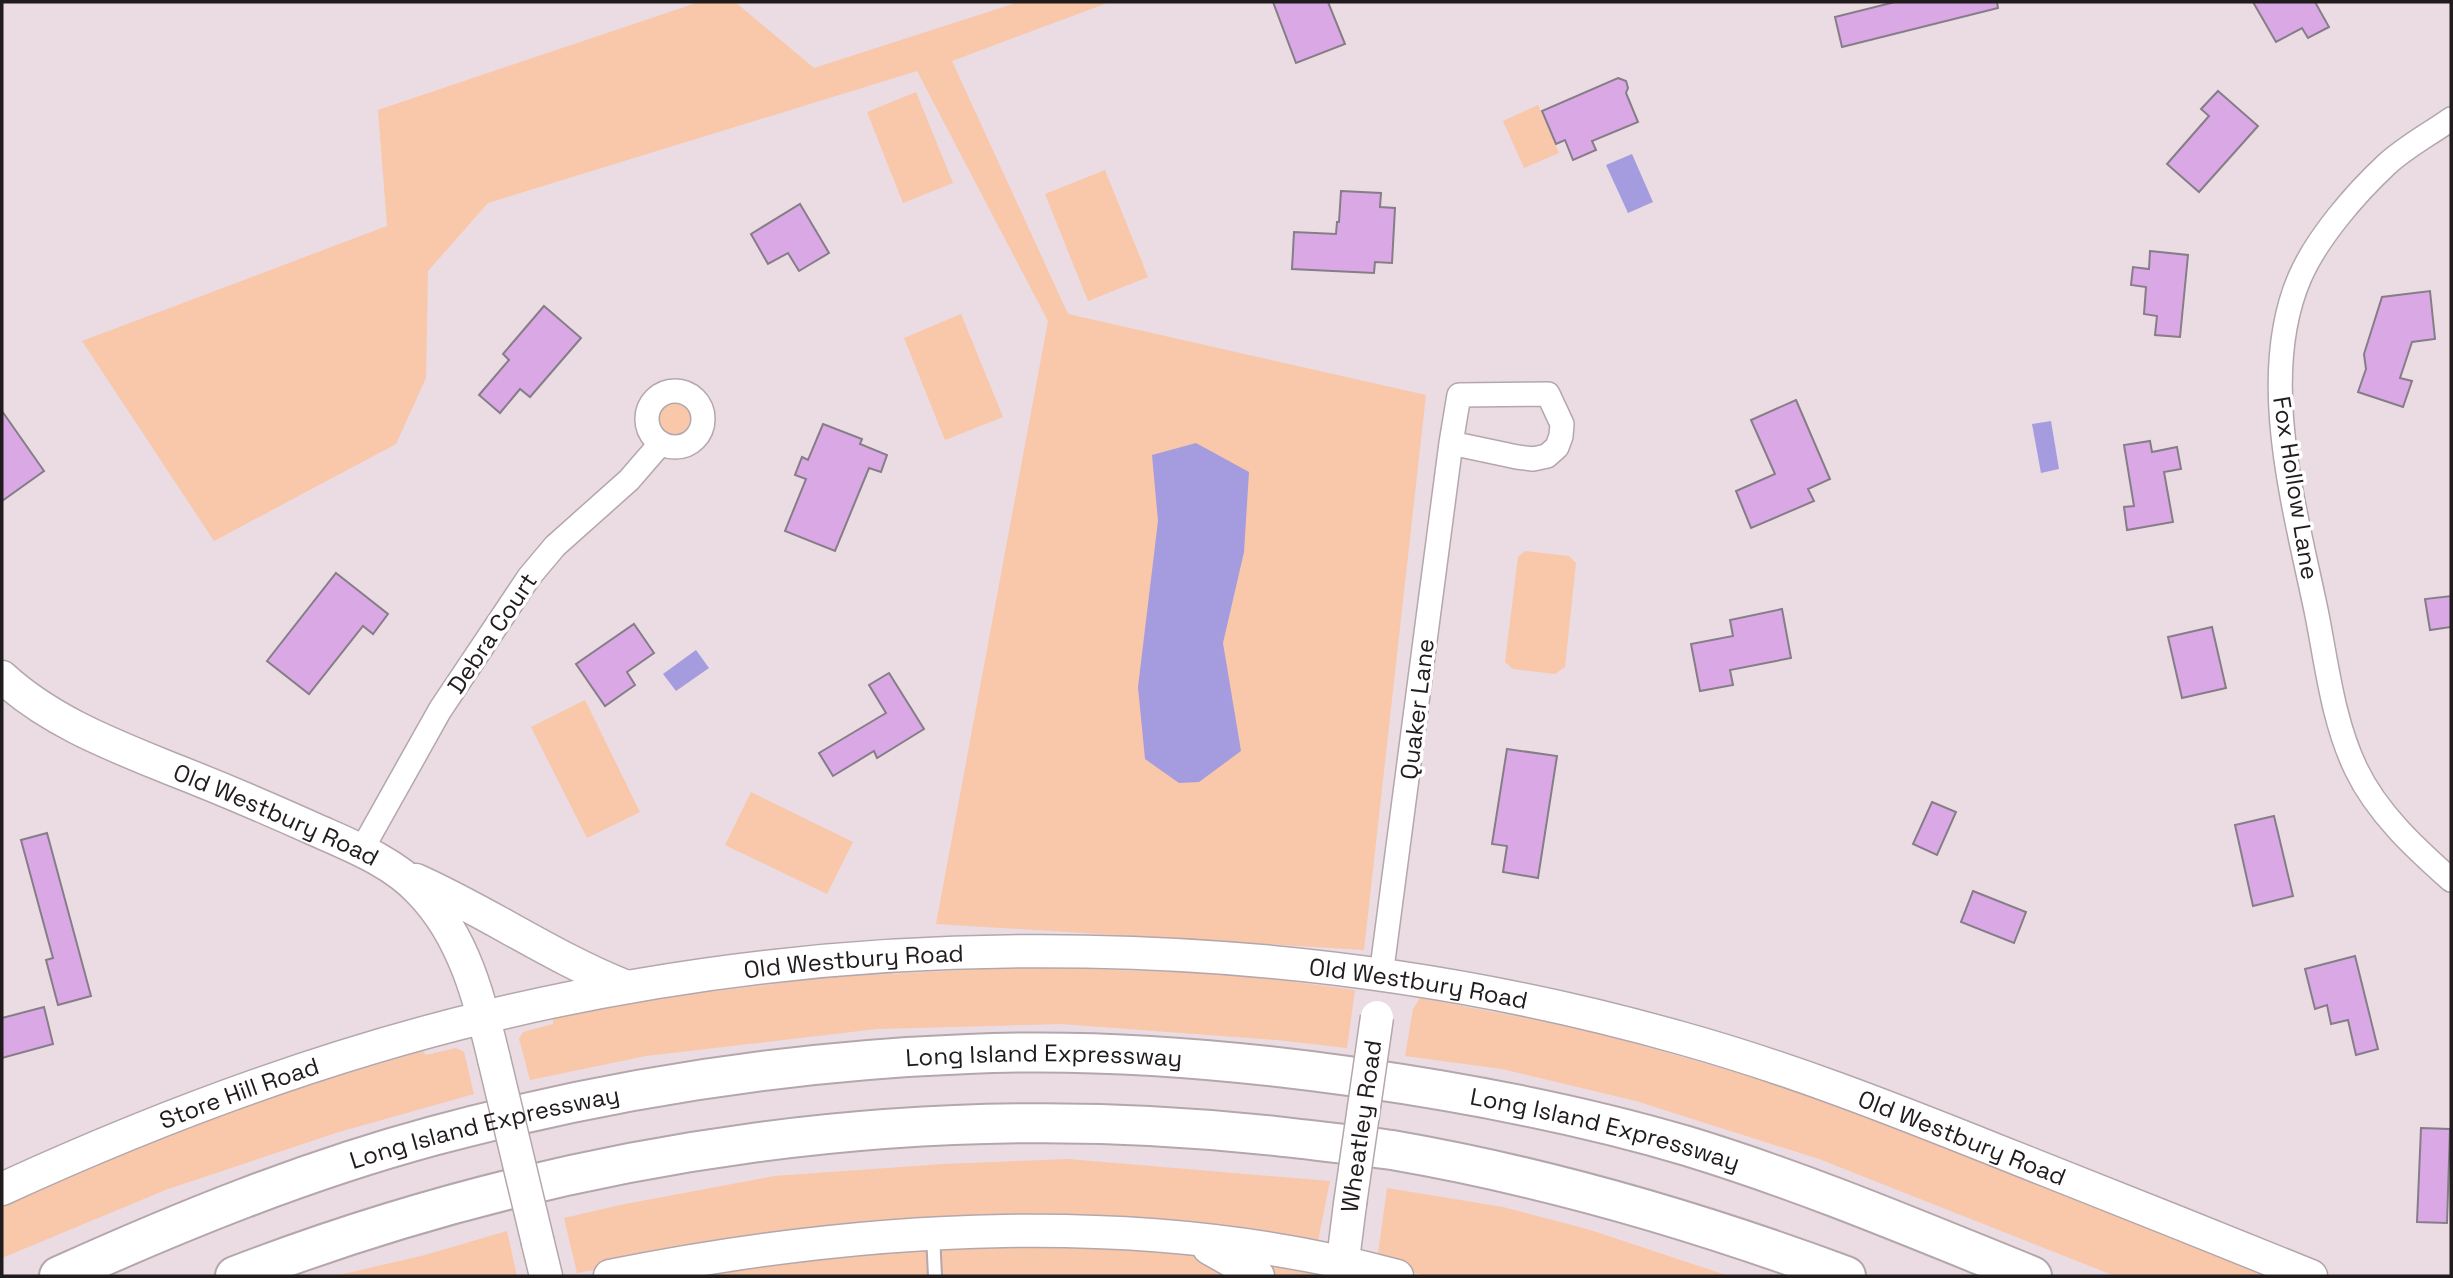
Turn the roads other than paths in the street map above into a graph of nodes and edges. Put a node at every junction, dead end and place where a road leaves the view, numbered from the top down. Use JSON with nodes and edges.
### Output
{"nodes":[{"id":1,"x":2451,"y":119,"type":"edge"},
{"id":2,"x":660,"y":443,"type":"dead end"},
{"id":3,"x":1451,"y":443,"type":"junction"},
{"id":4,"x":2,"y":677,"type":"edge"},
{"id":5,"x":361,"y":851,"type":"junction"},
{"id":6,"x":403,"y":875,"type":"junction"},
{"id":7,"x":2451,"y":880,"type":"edge"},
{"id":8,"x":1381,"y":976,"type":"junction"},
{"id":9,"x":627,"y":988,"type":"junction"},
{"id":10,"x":484,"y":1017,"type":"junction"},
{"id":11,"x":2,"y":1188,"type":"edge"},
{"id":12,"x":933,"y":1234,"type":"junction"},
{"id":13,"x":1192,"y":1240,"type":"junction"},
{"id":14,"x":1341,"y":1270,"type":"edge"},
{"id":15,"x":59,"y":1276,"type":"edge"},
{"id":16,"x":235,"y":1276,"type":"edge"},
{"id":17,"x":546,"y":1276,"type":"edge"},
{"id":18,"x":610,"y":1276,"type":"edge"},
{"id":19,"x":934,"y":1276,"type":"edge"},
{"id":20,"x":1258,"y":1276,"type":"edge"},
{"id":21,"x":1397,"y":1276,"type":"edge"},
{"id":22,"x":1846,"y":1276,"type":"edge"},
{"id":23,"x":2032,"y":1276,"type":"edge"},
{"id":24,"x":2311,"y":1276,"type":"edge"}],
"edges":[{"from":1,"to":7,"type":"street","name":"Fox Hollow Lane"},
{"from":2,"to":5,"type":"street","name":"Debra Court"},
{"from":3,"to":3,"type":"street","name":"Quaker Lane"},
{"from":3,"to":8,"type":"street","name":"Quaker Lane"},
{"from":4,"to":5,"type":"main road","name":"Old Westbury Road"},
{"from":5,"to":6,"type":"main road","name":"Old Westbury Road"},
{"from":6,"to":9,"type":"main road"},
{"from":6,"to":10,"type":"main road","name":"Old Westbury Road"},
{"from":8,"to":9,"type":"main road","name":"Old Westbury Road"},
{"from":8,"to":14,"type":"main road","name":"Wheatley Road","bridge":true},
{"from":8,"to":24,"type":"main road","name":"Old Westbury Road"},
{"from":9,"to":10,"type":"main road","name":"Old Westbury Road"},
{"from":10,"to":11,"type":"main road","name":"Store Hill Road"},
{"from":10,"to":17,"type":"main road","name":"Old Westbury Road","bridge":true},
{"from":12,"to":13,"type":"main road"},
{"from":12,"to":18,"type":"main road"},
{"from":12,"to":19,"type":"lane"},
{"from":13,"to":14,"type":"main road"},
{"from":13,"to":20,"type":"main road"},
{"from":14,"to":21,"type":"main road"},
{"from":15,"to":23,"type":"highway","name":"Long Island Expressway"},
{"from":16,"to":22,"type":"highway"}]}
